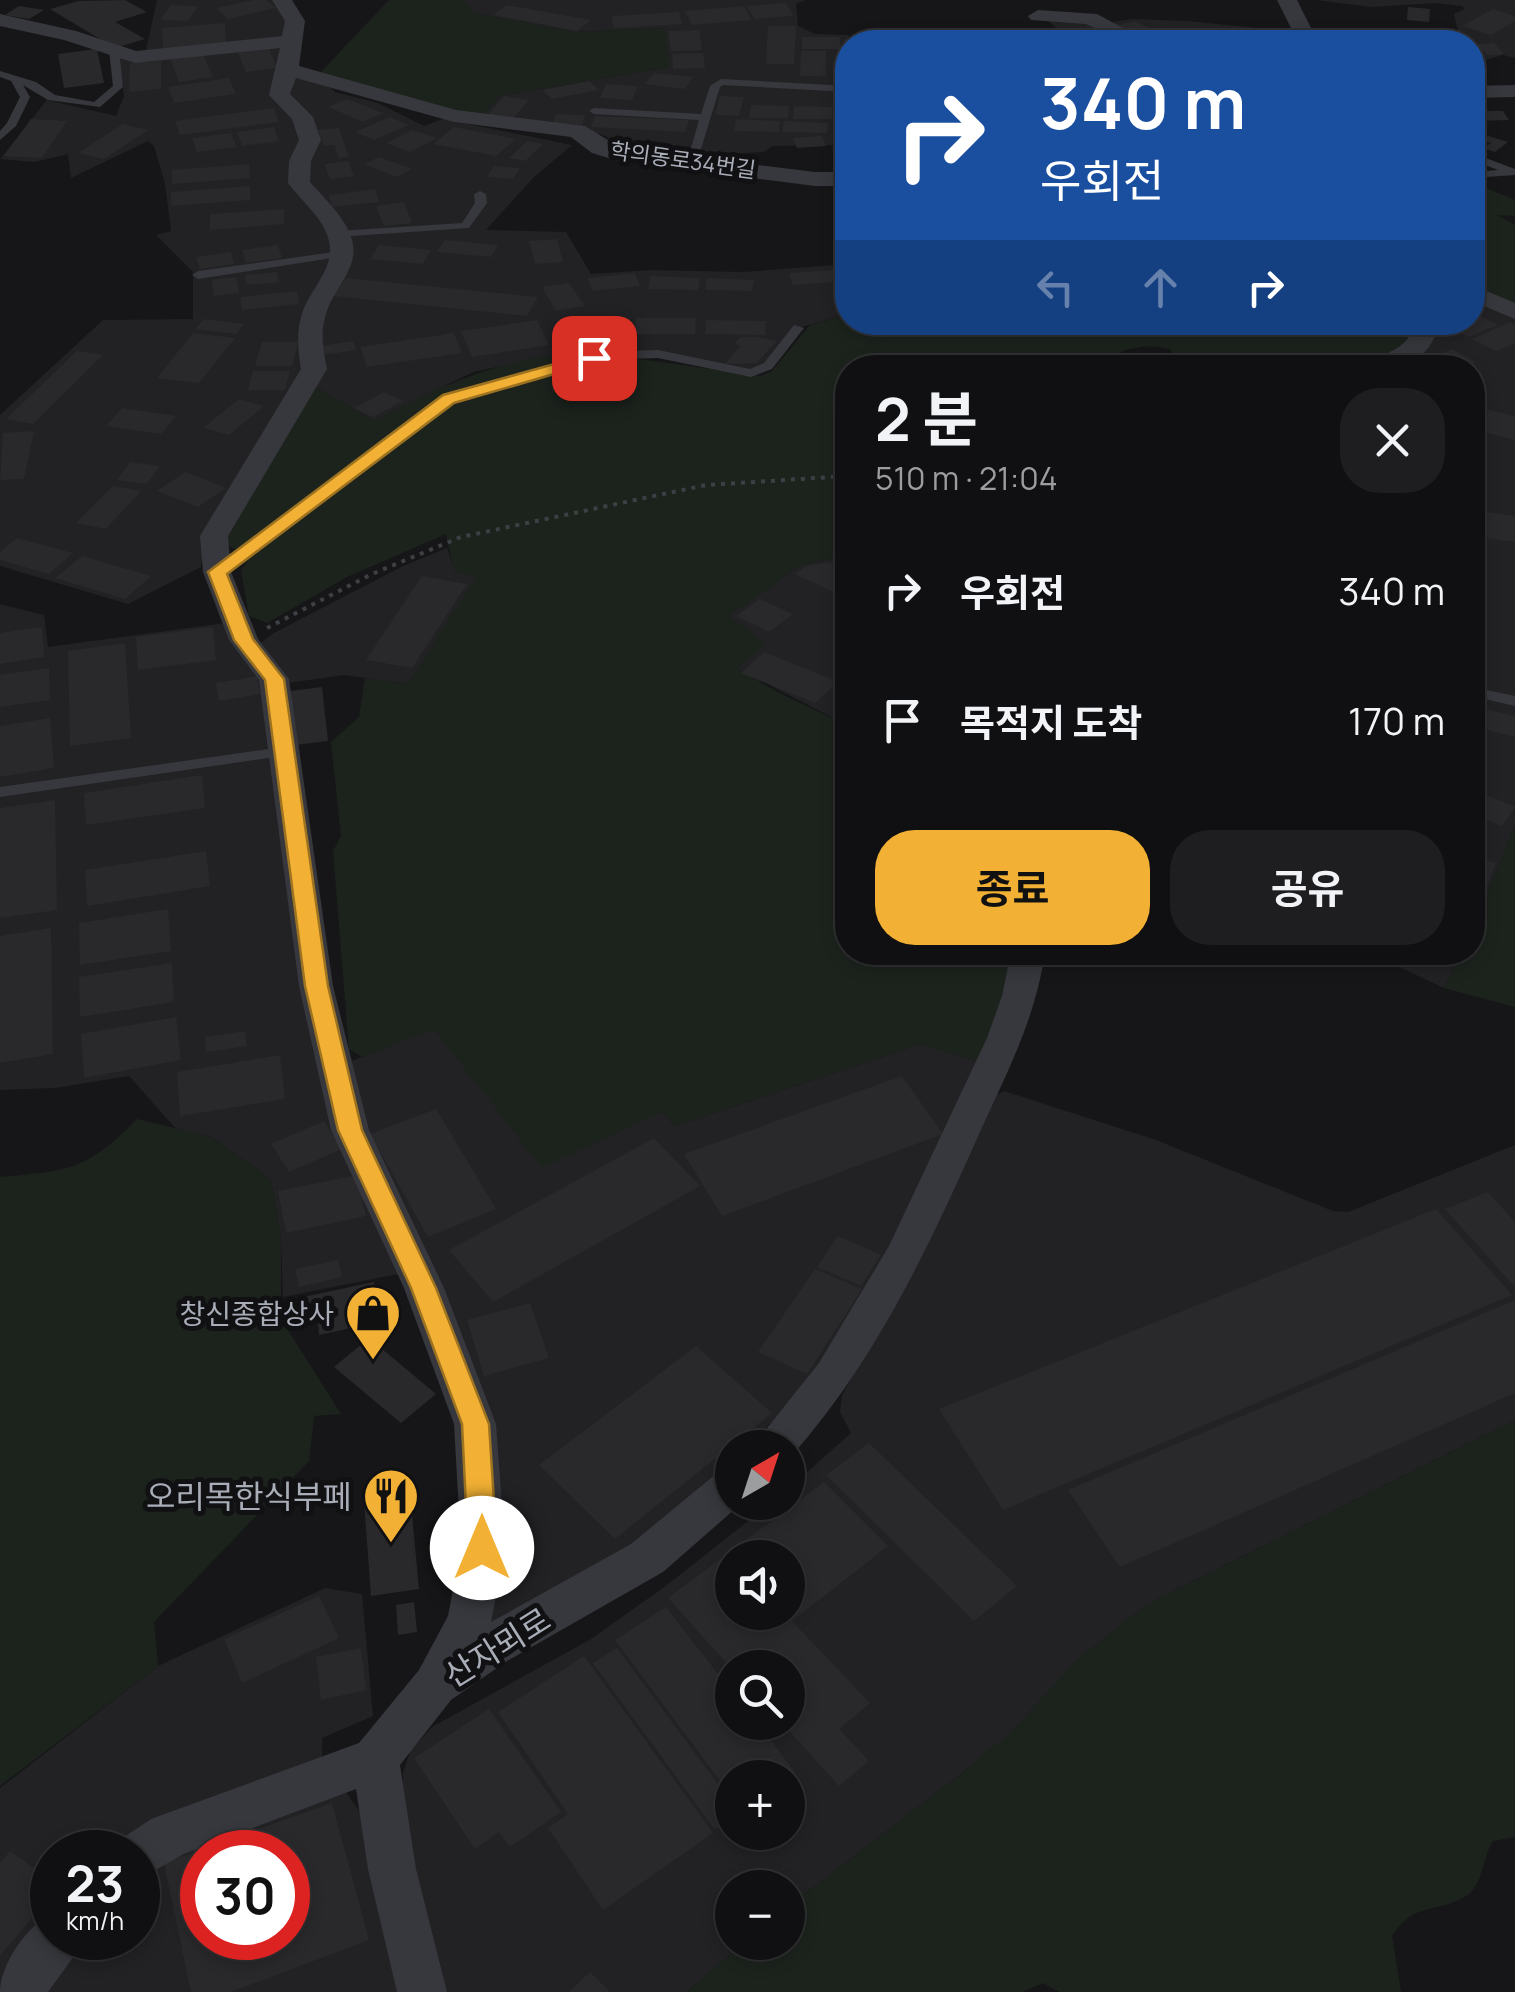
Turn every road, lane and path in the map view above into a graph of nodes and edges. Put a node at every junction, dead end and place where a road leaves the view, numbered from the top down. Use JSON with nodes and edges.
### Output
{"nodes":[{"id":1,"x":282,"y":0,"type":"edge"},
{"id":2,"x":1021,"y":0,"type":"edge"},
{"id":3,"x":1287,"y":0,"type":"edge"},
{"id":4,"x":1038,"y":16,"type":"junction"},
{"id":5,"x":0,"y":20,"type":"edge"},
{"id":6,"x":1053,"y":30,"type":"edge"},
{"id":7,"x":1114,"y":30,"type":"edge"},
{"id":8,"x":1302,"y":30,"type":"edge"},
{"id":9,"x":114,"y":50,"type":"junction"},
{"id":10,"x":290,"y":56,"type":"junction"},
{"id":11,"x":0,"y":74,"type":"edge"},
{"id":12,"x":14,"y":77,"type":"junction"},
{"id":13,"x":835,"y":88,"type":"edge"},
{"id":14,"x":1515,"y":91,"type":"edge"},
{"id":15,"x":1485,"y":92,"type":"edge"},
{"id":16,"x":594,"y":111,"type":"dead end"},
{"id":17,"x":706,"y":117,"type":"junction"},
{"id":18,"x":0,"y":136,"type":"edge"},
{"id":19,"x":1485,"y":161,"type":"edge"},
{"id":20,"x":692,"y":162,"type":"junction"},
{"id":21,"x":1514,"y":172,"type":"edge"},
{"id":22,"x":1485,"y":174,"type":"edge"},
{"id":23,"x":835,"y":180,"type":"edge"},
{"id":24,"x":480,"y":194,"type":"dead end"},
{"id":25,"x":339,"y":244,"type":"junction"},
{"id":26,"x":198,"y":275,"type":"dead end"},
{"id":27,"x":1485,"y":298,"type":"edge"},
{"id":28,"x":1515,"y":312,"type":"edge"},
{"id":29,"x":798,"y":328,"type":"dead end"},
{"id":30,"x":1422,"y":335,"type":"edge"},
{"id":31,"x":1405,"y":355,"type":"edge"},
{"id":32,"x":835,"y":477,"type":"edge"},
{"id":33,"x":217,"y":572,"type":"junction"},
{"id":34,"x":244,"y":640,"type":"junction"},
{"id":35,"x":1485,"y":694,"type":"edge"},
{"id":36,"x":1515,"y":702,"type":"edge"},
{"id":37,"x":283,"y":752,"type":"junction"},
{"id":38,"x":0,"y":792,"type":"edge"},
{"id":39,"x":1026,"y":965,"type":"edge"},
{"id":40,"x":787,"y":1430,"type":"edge"},
{"id":41,"x":715,"y":1500,"type":"edge"},
{"id":42,"x":436,"y":1685,"type":"junction"},
{"id":43,"x":375,"y":1758,"type":"junction"},
{"id":44,"x":160,"y":1841,"type":"edge"},
{"id":45,"x":41,"y":1960,"type":"edge"},
{"id":46,"x":18,"y":1992,"type":"edge"},
{"id":47,"x":422,"y":1992,"type":"edge"}],
"edges":[{"from":1,"to":10,"type":"street"},
{"from":2,"to":4,"type":"street"},
{"from":3,"to":8,"type":"street"},
{"from":4,"to":6,"type":"street"},
{"from":4,"to":7,"type":"street"},
{"from":5,"to":9,"type":"street"},
{"from":9,"to":10,"type":"street"},
{"from":9,"to":12,"type":"lane"},
{"from":10,"to":20,"type":"street","name":"학의동로34번길"},
{"from":10,"to":25,"type":"street"},
{"from":11,"to":12,"type":"lane"},
{"from":12,"to":18,"type":"lane"},
{"from":13,"to":17,"type":"lane"},
{"from":14,"to":15,"type":"street"},
{"from":16,"to":17,"type":"lane"},
{"from":17,"to":20,"type":"lane"},
{"from":19,"to":21,"type":"lane"},
{"from":20,"to":23,"type":"street","name":"학의동로34번길"},
{"from":21,"to":22,"type":"lane"},
{"from":24,"to":25,"type":"lane"},
{"from":25,"to":26,"type":"lane"},
{"from":25,"to":33,"type":"street"},
{"from":27,"to":28,"type":"street"},
{"from":29,"to":33,"type":"lane"},
{"from":30,"to":31,"type":"street"},
{"from":32,"to":34,"type":"path"},
{"from":33,"to":34,"type":"street"},
{"from":34,"to":37,"type":"street"},
{"from":35,"to":36,"type":"lane"},
{"from":37,"to":38,"type":"lane"},
{"from":37,"to":42,"type":"street"},
{"from":39,"to":40,"type":"street"},
{"from":41,"to":42,"type":"street","name":"산자뫼로"},
{"from":42,"to":43,"type":"street","name":"산자뫼로"},
{"from":43,"to":44,"type":"street"},
{"from":43,"to":47,"type":"street"},
{"from":45,"to":46,"type":"street"}]}
